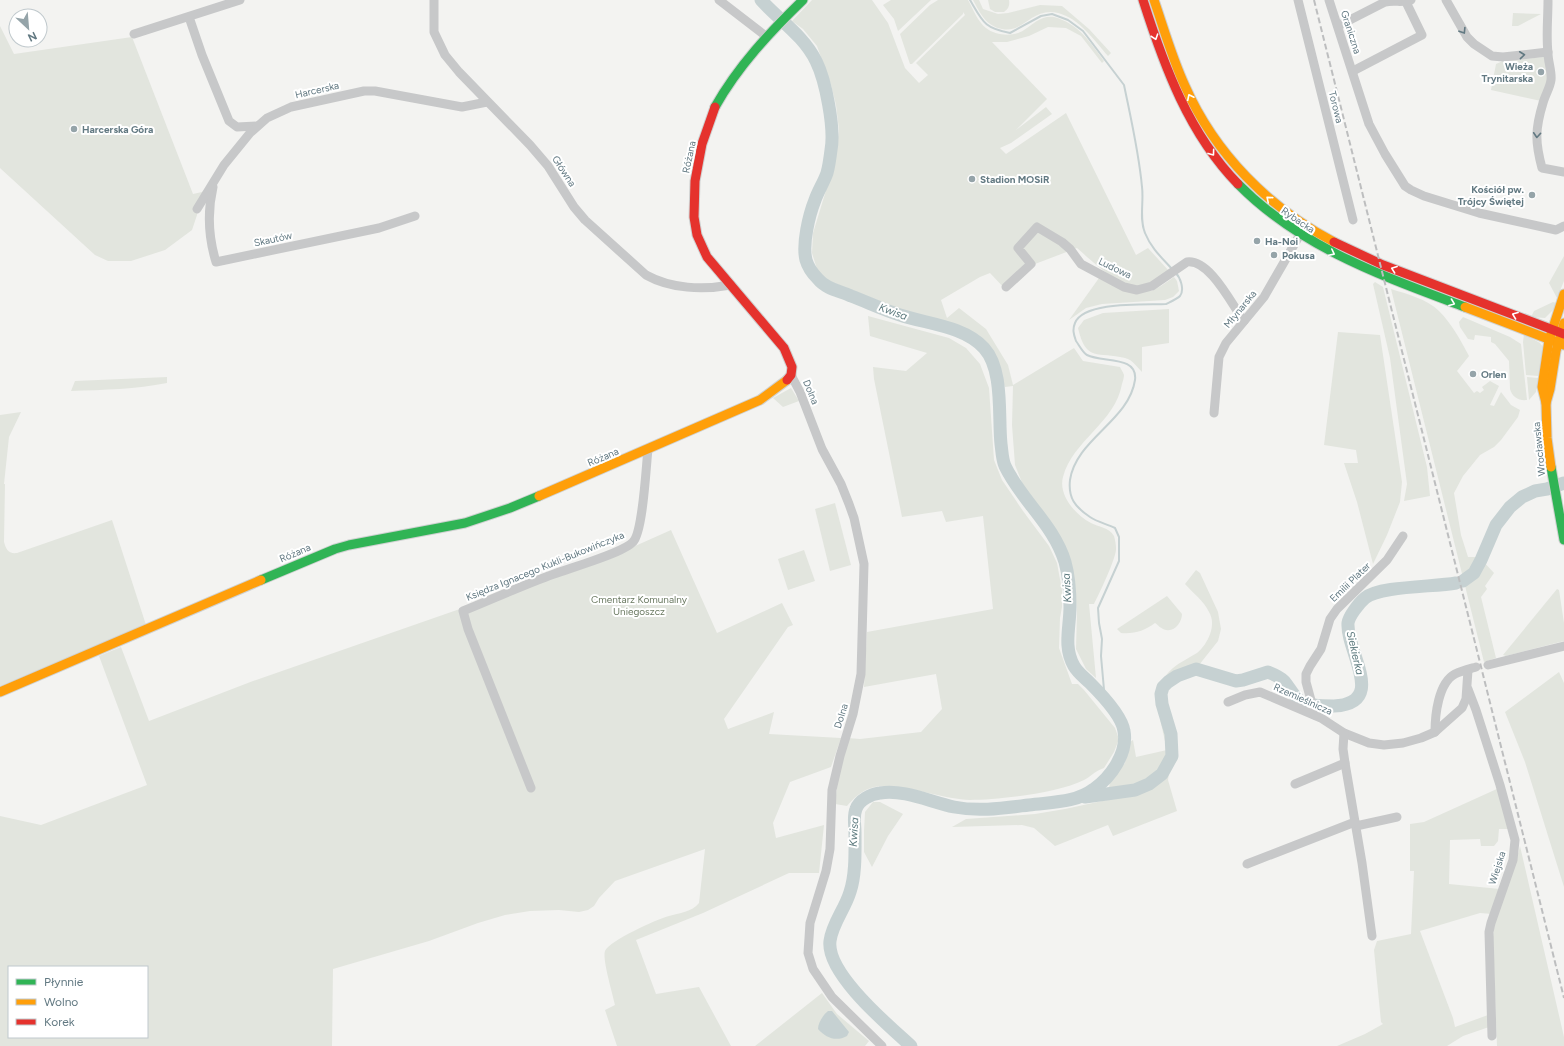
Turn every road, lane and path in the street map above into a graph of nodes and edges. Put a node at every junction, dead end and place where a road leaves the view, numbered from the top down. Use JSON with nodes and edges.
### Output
{"nodes":[{"id":1,"x":240,"y":0,"type":"edge"},
{"id":2,"x":434,"y":0,"type":"edge"},
{"id":3,"x":719,"y":0,"type":"edge"},
{"id":4,"x":803,"y":0,"type":"edge"},
{"id":5,"x":1143,"y":0,"type":"edge"},
{"id":6,"x":1154,"y":0,"type":"edge"},
{"id":7,"x":1298,"y":0,"type":"edge"},
{"id":8,"x":1329,"y":0,"type":"edge"},
{"id":9,"x":1446,"y":0,"type":"edge"},
{"id":10,"x":1409,"y":1,"type":"edge"},
{"id":11,"x":1548,"y":1,"type":"edge"},
{"id":12,"x":189,"y":17,"type":"junction"},
{"id":13,"x":1338,"y":26,"type":"junction"},
{"id":14,"x":134,"y":34,"type":"dead end"},
{"id":15,"x":770,"y":34,"type":"junction"},
{"id":16,"x":1548,"y":52,"type":"junction"},
{"id":17,"x":1353,"y":71,"type":"junction"},
{"id":18,"x":487,"y":102,"type":"junction"},
{"id":19,"x":257,"y":126,"type":"junction"},
{"id":20,"x":1564,"y":172,"type":"edge"},
{"id":21,"x":214,"y":180,"type":"junction"},
{"id":22,"x":197,"y":209,"type":"dead end"},
{"id":23,"x":415,"y":216,"type":"dead end"},
{"id":24,"x":1353,"y":220,"type":"dead end"},
{"id":25,"x":1305,"y":226,"type":"junction"},
{"id":26,"x":1563,"y":227,"type":"edge"},
{"id":27,"x":1300,"y":236,"type":"junction"},
{"id":28,"x":731,"y":285,"type":"junction"},
{"id":29,"x":1006,"y":287,"type":"dead end"},
{"id":30,"x":1564,"y":294,"type":"edge"},
{"id":31,"x":1559,"y":308,"type":"junction"},
{"id":32,"x":1244,"y":321,"type":"junction"},
{"id":33,"x":1536,"y":323,"type":"junction"},
{"id":34,"x":1564,"y":323,"type":"edge"},
{"id":35,"x":1559,"y":332,"type":"edge"},
{"id":36,"x":1549,"y":340,"type":"junction"},
{"id":37,"x":1561,"y":344,"type":"edge"},
{"id":38,"x":1564,"y":356,"type":"edge"},
{"id":39,"x":1553,"y":369,"type":"junction"},
{"id":40,"x":791,"y":375,"type":"junction"},
{"id":41,"x":1546,"y":402,"type":"junction"},
{"id":42,"x":1214,"y":413,"type":"dead end"},
{"id":43,"x":648,"y":450,"type":"junction"},
{"id":44,"x":1403,"y":536,"type":"dead end"},
{"id":45,"x":1564,"y":540,"type":"edge"},
{"id":46,"x":1564,"y":646,"type":"edge"},
{"id":47,"x":1488,"y":665,"type":"dead end"},
{"id":48,"x":1468,"y":689,"type":"junction"},
{"id":49,"x":0,"y":692,"type":"edge"},
{"id":50,"x":1228,"y":702,"type":"dead end"},
{"id":51,"x":1314,"y":712,"type":"junction"},
{"id":52,"x":1344,"y":732,"type":"junction"},
{"id":53,"x":1434,"y":732,"type":"junction"},
{"id":54,"x":1345,"y":763,"type":"junction"},
{"id":55,"x":1295,"y":784,"type":"dead end"},
{"id":56,"x":531,"y":788,"type":"dead end"},
{"id":57,"x":1397,"y":817,"type":"dead end"},
{"id":58,"x":1356,"y":824,"type":"junction"},
{"id":59,"x":1247,"y":864,"type":"dead end"},
{"id":60,"x":1372,"y":936,"type":"dead end"},
{"id":61,"x":1492,"y":1036,"type":"dead end"},
{"id":62,"x":882,"y":1046,"type":"edge"}],
"edges":[{"from":1,"to":12,"type":"street"},
{"from":2,"to":18,"type":"street","name":"Główna"},
{"from":3,"to":15,"type":"street"},
{"from":4,"to":15,"type":"main road","name":"Różana"},
{"from":5,"to":27,"type":"main road","name":"Rybacka","one_way":true},
{"from":25,"to":6,"type":"main road","name":"Rybacka","one_way":true},
{"from":7,"to":24,"type":"street","name":"Torowa"},
{"from":8,"to":13,"type":"street","name":"Graniczna"},
{"from":9,"to":16,"type":"street","one_way":true},
{"from":10,"to":13,"type":"street"},
{"from":10,"to":17,"type":"street"},
{"from":11,"to":16,"type":"street"},
{"from":12,"to":14,"type":"street"},
{"from":12,"to":19,"type":"street"},
{"from":13,"to":17,"type":"street","name":"Graniczna"},
{"from":15,"to":28,"type":"main road","name":"Różana"},
{"from":16,"to":20,"type":"street","one_way":true},
{"from":17,"to":26,"type":"street","name":"Graniczna"},
{"from":18,"to":19,"type":"street","name":"Harcerska"},
{"from":18,"to":28,"type":"street","name":"Główna"},
{"from":19,"to":21,"type":"street","name":"Harcerska"},
{"from":21,"to":22,"type":"street","name":"Harcerska"},
{"from":21,"to":23,"type":"street","name":"Skautów"},
{"from":25,"to":27,"type":"street","name":"Młynarska"},
{"from":33,"to":25,"type":"main road","name":"Rybacka","one_way":true},
{"from":27,"to":32,"type":"street","name":"Młynarska"},
{"from":27,"to":36,"type":"main road","name":"Rybacka","one_way":true},
{"from":28,"to":40,"type":"main road","name":"Różana"},
{"from":29,"to":32,"type":"street","name":"Ludowa"},
{"from":30,"to":31,"type":"main road","name":"Wrocławska"},
{"from":31,"to":33,"type":"main road"},
{"from":31,"to":35,"type":"main road","name":"Wrocławska"},
{"from":32,"to":42,"type":"street","name":"Młynarska"},
{"from":33,"to":35,"type":"main road","name":"Rybacka"},
{"from":34,"to":35,"type":"main road","name":"Wrocławska"},
{"from":35,"to":36,"type":"main road","name":"Wrocławska"},
{"from":35,"to":37,"type":"main road","name":"Wrocławska"},
{"from":36,"to":37,"type":"main road","name":"Rybacka"},
{"from":36,"to":41,"type":"main road","name":"Wrocławska"},
{"from":37,"to":39,"type":"main road","name":"Wrocławska"},
{"from":38,"to":39,"type":"main road"},
{"from":39,"to":41,"type":"main road","name":"Wrocławska"},
{"from":40,"to":43,"type":"main road","name":"Różana"},
{"from":40,"to":62,"type":"street","name":"Dolna"},
{"from":41,"to":45,"type":"main road","name":"Wrocławska"},
{"from":43,"to":49,"type":"main road","name":"Różana"},
{"from":43,"to":56,"type":"street","name":"Księdza Ignacego Kukli-Bukowińczyka"},
{"from":44,"to":51,"type":"street","name":"Emilii Plater"},
{"from":46,"to":47,"type":"street"},
{"from":48,"to":53,"type":"street","name":"Rzemieślnicza"},
{"from":48,"to":53,"type":"street","name":"Rzemieślnicza"},
{"from":48,"to":61,"type":"street","name":"Wiejska"},
{"from":50,"to":51,"type":"street","name":"Rzemieślnicza"},
{"from":51,"to":52,"type":"street","name":"Rzemieślnicza"},
{"from":52,"to":53,"type":"street","name":"Rzemieślnicza"},
{"from":52,"to":54,"type":"street"},
{"from":54,"to":55,"type":"street"},
{"from":54,"to":58,"type":"street"},
{"from":57,"to":58,"type":"street"},
{"from":58,"to":59,"type":"street"},
{"from":58,"to":60,"type":"street"}]}
